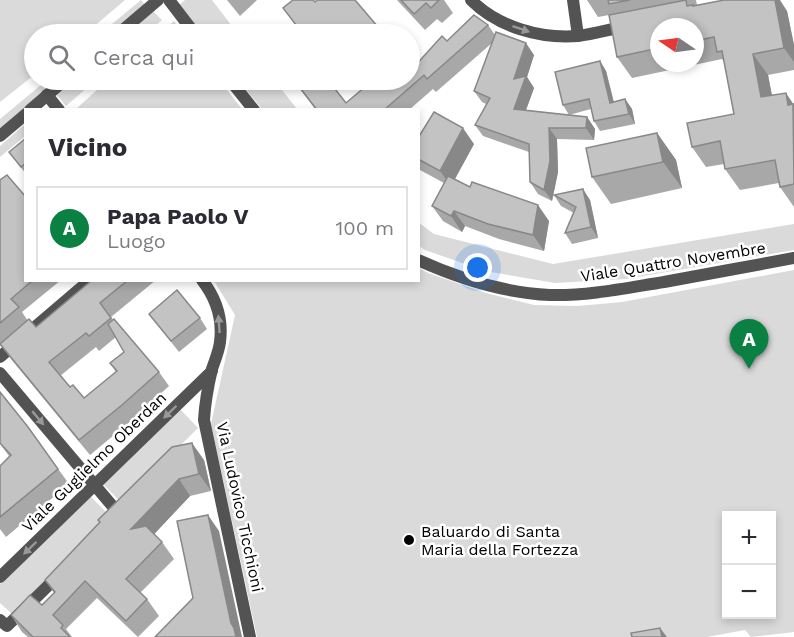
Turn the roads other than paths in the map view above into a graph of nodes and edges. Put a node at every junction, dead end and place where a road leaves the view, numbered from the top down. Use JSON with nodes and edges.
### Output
{"nodes":[{"id":1,"x":158,"y":0,"type":"edge"},
{"id":2,"x":169,"y":0,"type":"edge"},
{"id":3,"x":471,"y":0,"type":"edge"},
{"id":4,"x":573,"y":0,"type":"edge"},
{"id":5,"x":645,"y":23,"type":"edge"},
{"id":6,"x":130,"y":24,"type":"edge"},
{"id":7,"x":187,"y":24,"type":"edge"},
{"id":8,"x":578,"y":36,"type":"junction"},
{"id":9,"x":53,"y":90,"type":"edge"},
{"id":10,"x":238,"y":90,"type":"edge"},
{"id":11,"x":47,"y":95,"type":"junction"},
{"id":12,"x":32,"y":108,"type":"edge"},
{"id":13,"x":57,"y":108,"type":"edge"},
{"id":14,"x":252,"y":108,"type":"edge"},
{"id":15,"x":24,"y":116,"type":"edge"},
{"id":16,"x":0,"y":136,"type":"edge"},
{"id":17,"x":794,"y":258,"type":"edge"},
{"id":18,"x":420,"y":261,"type":"edge"},
{"id":19,"x":88,"y":282,"type":"edge"},
{"id":20,"x":203,"y":282,"type":"edge"},
{"id":21,"x":0,"y":357,"type":"edge"},
{"id":22,"x":212,"y":371,"type":"junction"},
{"id":23,"x":0,"y":373,"type":"edge"},
{"id":24,"x":95,"y":485,"type":"junction"},
{"id":25,"x":120,"y":515,"type":"edge"},
{"id":26,"x":71,"y":563,"type":"edge"},
{"id":27,"x":0,"y":577,"type":"edge"},
{"id":28,"x":0,"y":620,"type":"edge"},
{"id":29,"x":250,"y":637,"type":"edge"}],
"edges":[{"from":1,"to":6,"type":"street"},
{"from":2,"to":7,"type":"street"},
{"from":3,"to":8,"type":"street","one_way":true},
{"from":4,"to":8,"type":"street"},
{"from":5,"to":8,"type":"street"},
{"from":9,"to":11,"type":"street"},
{"from":10,"to":14,"type":"street"},
{"from":11,"to":12,"type":"street"},
{"from":11,"to":13,"type":"street"},
{"from":15,"to":16,"type":"street"},
{"from":17,"to":18,"type":"street","name":"Viale Quattro Novembre"},
{"from":19,"to":21,"type":"street"},
{"from":22,"to":20,"type":"street","name":"Via Ludovico Ticchioni","one_way":true},
{"from":22,"to":24,"type":"street","name":"Viale Guglielmo Oberdan","one_way":true},
{"from":22,"to":29,"type":"street","name":"Via Ludovico Ticchioni"},
{"from":23,"to":24,"type":"street","one_way":true},
{"from":24,"to":25,"type":"street"},
{"from":24,"to":27,"type":"street","name":"Viale Guglielmo Oberdan","one_way":true},
{"from":26,"to":28,"type":"street"}]}
